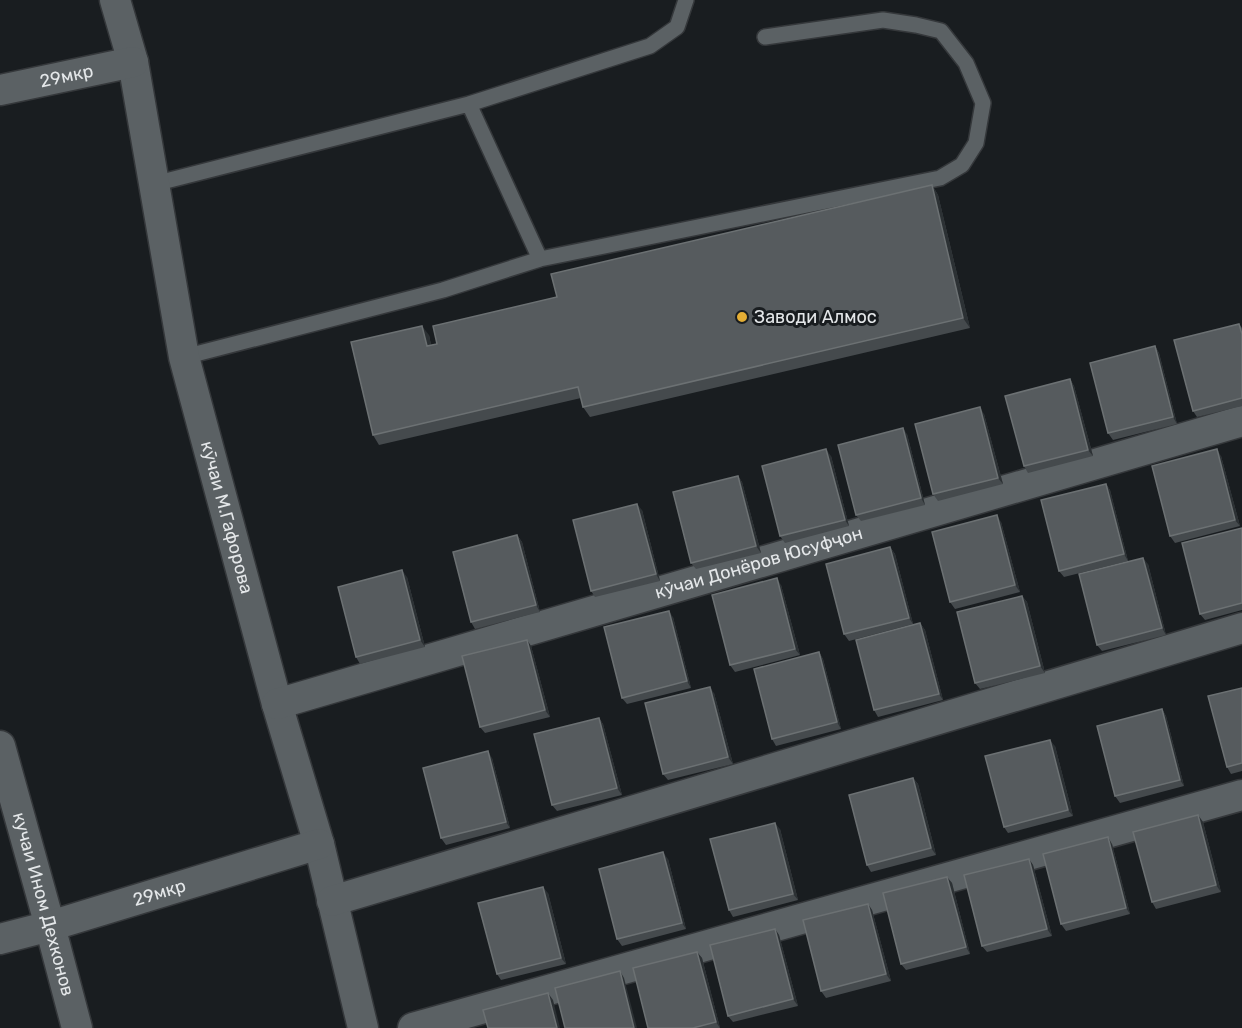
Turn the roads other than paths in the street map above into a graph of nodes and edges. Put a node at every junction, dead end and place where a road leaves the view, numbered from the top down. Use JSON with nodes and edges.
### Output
{"nodes":[{"id":1,"x":115,"y":0,"type":"edge"},
{"id":2,"x":686,"y":0,"type":"edge"},
{"id":3,"x":765,"y":36,"type":"dead end"},
{"id":4,"x":133,"y":62,"type":"junction"},
{"id":5,"x":0,"y":90,"type":"edge"},
{"id":6,"x":469,"y":104,"type":"junction"},
{"id":7,"x":154,"y":184,"type":"junction"},
{"id":8,"x":540,"y":259,"type":"junction"},
{"id":9,"x":184,"y":357,"type":"junction"},
{"id":10,"x":1242,"y":421,"type":"edge"},
{"id":11,"x":1242,"y":628,"type":"edge"},
{"id":12,"x":277,"y":704,"type":"junction"},
{"id":13,"x":0,"y":746,"type":"edge"},
{"id":14,"x":1242,"y":795,"type":"edge"},
{"id":15,"x":319,"y":844,"type":"junction"},
{"id":16,"x":332,"y":901,"type":"junction"},
{"id":17,"x":50,"y":926,"type":"junction"},
{"id":18,"x":0,"y":939,"type":"edge"},
{"id":19,"x":76,"y":1028,"type":"edge"},
{"id":20,"x":363,"y":1028,"type":"edge"},
{"id":21,"x":413,"y":1028,"type":"edge"}],
"edges":[{"from":1,"to":4,"type":"street","name":"кӯчаи М.Гафорова"},
{"from":2,"to":6,"type":"lane"},
{"from":3,"to":8,"type":"lane"},
{"from":4,"to":5,"type":"street","name":"29мкр"},
{"from":4,"to":7,"type":"street","name":"кӯчаи М.Гафорова"},
{"from":6,"to":7,"type":"lane"},
{"from":6,"to":8,"type":"lane"},
{"from":7,"to":9,"type":"street","name":"кӯчаи М.Гафорова"},
{"from":8,"to":9,"type":"lane"},
{"from":9,"to":12,"type":"street","name":"кӯчаи М.Гафорова"},
{"from":10,"to":12,"type":"street","name":"кӯчаи Донёров Юсуфҷон"},
{"from":11,"to":16,"type":"street"},
{"from":12,"to":15,"type":"street","name":"кӯчаи М.Гафорова"},
{"from":13,"to":17,"type":"street","name":"кучаи Ином Дехконов"},
{"from":14,"to":21,"type":"street"},
{"from":15,"to":16,"type":"street","name":"кӯчаи М.Гафорова"},
{"from":15,"to":17,"type":"street","name":"29мкр"},
{"from":16,"to":20,"type":"street","name":"кӯчаи М.Гафорова"},
{"from":17,"to":18,"type":"street","name":"29мкр"},
{"from":17,"to":19,"type":"street","name":"кучаи Ином Дехконов"}]}
